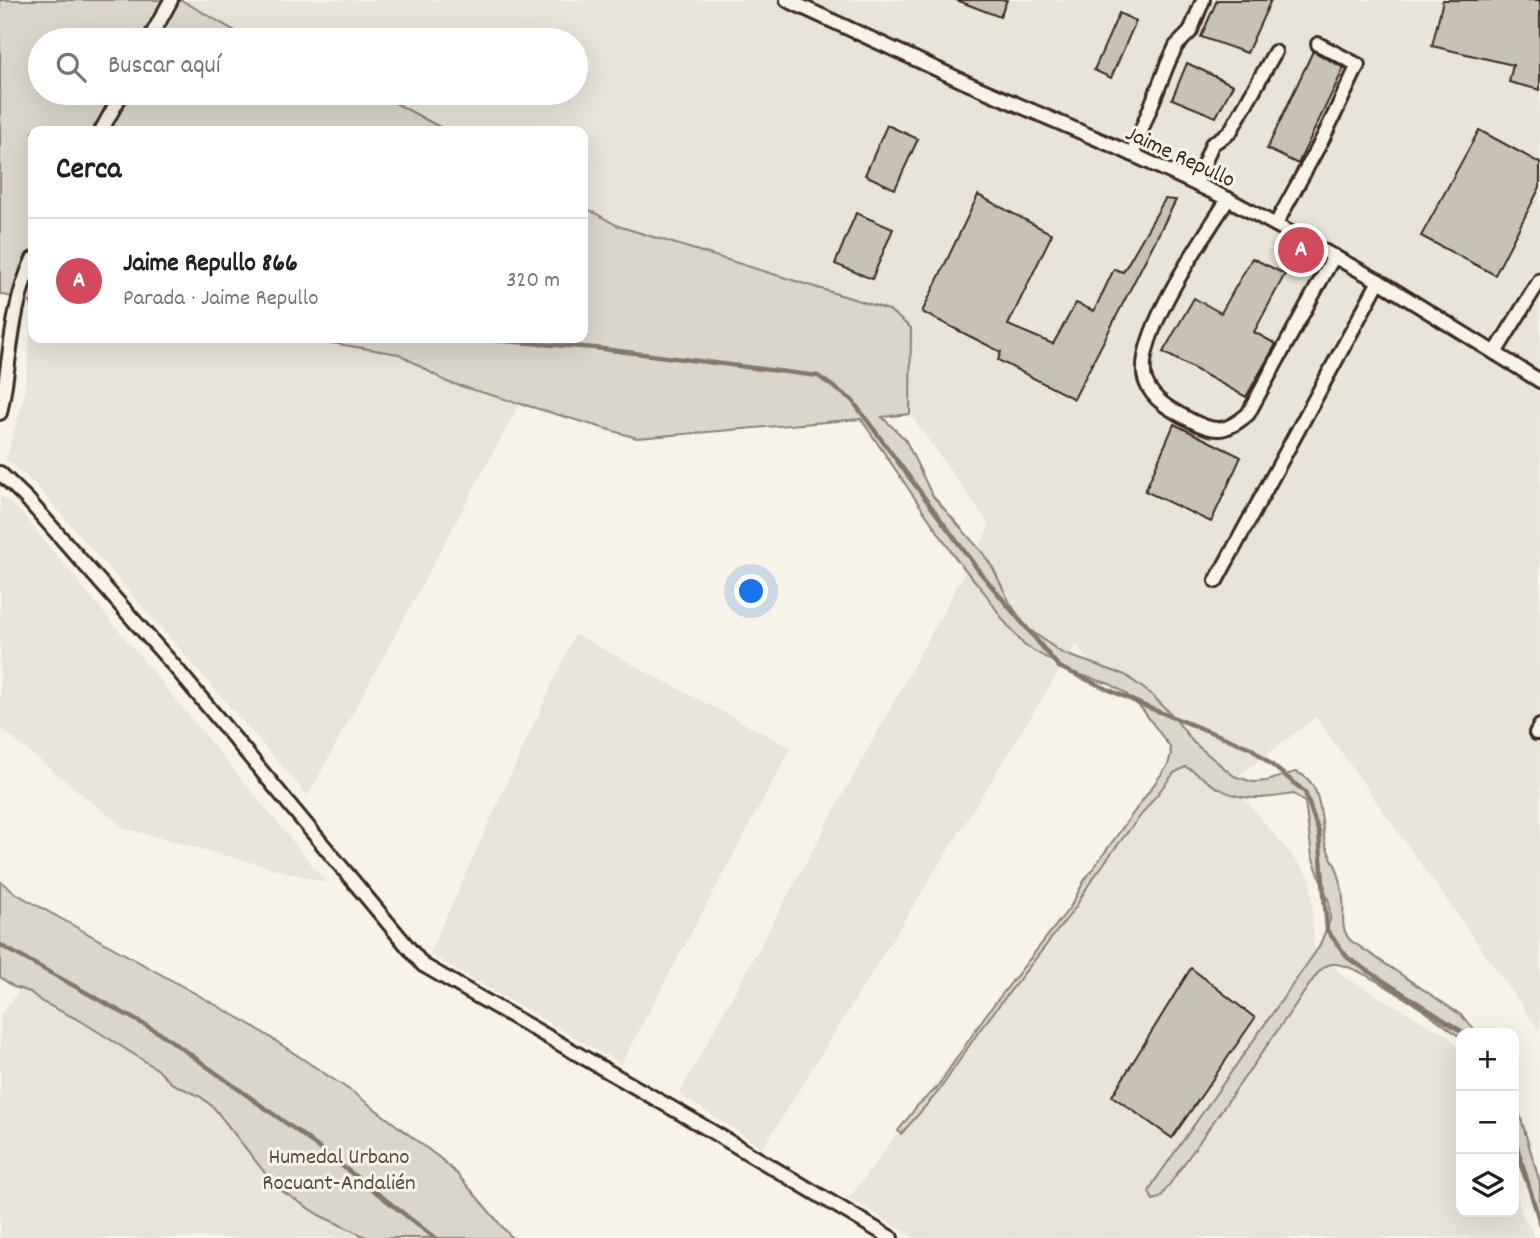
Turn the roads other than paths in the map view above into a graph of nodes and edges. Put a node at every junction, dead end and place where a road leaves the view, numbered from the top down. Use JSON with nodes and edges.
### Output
{"nodes":[{"id":1,"x":171,"y":0,"type":"edge"},
{"id":2,"x":788,"y":0,"type":"edge"},
{"id":3,"x":1203,"y":0,"type":"edge"},
{"id":4,"x":156,"y":28,"type":"edge"},
{"id":5,"x":1318,"y":44,"type":"dead end"},
{"id":6,"x":1275,"y":52,"type":"dead end"},
{"id":7,"x":115,"y":105,"type":"edge"},
{"id":8,"x":104,"y":126,"type":"edge"},
{"id":9,"x":1132,"y":154,"type":"junction"},
{"id":10,"x":1196,"y":184,"type":"junction"},
{"id":11,"x":1228,"y":199,"type":"junction"},
{"id":12,"x":1276,"y":224,"type":"junction"},
{"id":13,"x":1334,"y":256,"type":"junction"},
{"id":14,"x":28,"y":272,"type":"edge"},
{"id":15,"x":1540,"y":280,"type":"edge"},
{"id":16,"x":1379,"y":281,"type":"junction"},
{"id":17,"x":13,"y":323,"type":"junction"},
{"id":18,"x":0,"y":334,"type":"edge"},
{"id":19,"x":1496,"y":353,"type":"junction"},
{"id":20,"x":1540,"y":381,"type":"edge"},
{"id":21,"x":0,"y":413,"type":"edge"},
{"id":22,"x":0,"y":473,"type":"edge"},
{"id":23,"x":1216,"y":581,"type":"dead end"},
{"id":24,"x":891,"y":1238,"type":"edge"}],
"edges":[{"from":1,"to":4,"type":"street"},
{"from":2,"to":9,"type":"street","name":"Jaime Repullo"},
{"from":3,"to":9,"type":"street"},
{"from":5,"to":12,"type":"street"},
{"from":6,"to":10,"type":"street"},
{"from":7,"to":8,"type":"street"},
{"from":9,"to":10,"type":"street","name":"Jaime Repullo"},
{"from":10,"to":11,"type":"street","name":"Jaime Repullo"},
{"from":11,"to":12,"type":"street","name":"Jaime Repullo"},
{"from":11,"to":13,"type":"street"},
{"from":12,"to":13,"type":"street","name":"Jaime Repullo"},
{"from":13,"to":16,"type":"street","name":"Jaime Repullo"},
{"from":14,"to":17,"type":"street"},
{"from":15,"to":19,"type":"street"},
{"from":16,"to":19,"type":"street","name":"Jaime Repullo"},
{"from":16,"to":23,"type":"street"},
{"from":17,"to":18,"type":"street"},
{"from":17,"to":21,"type":"street"},
{"from":19,"to":20,"type":"street","name":"Jaime Repullo"},
{"from":22,"to":24,"type":"street"}]}
